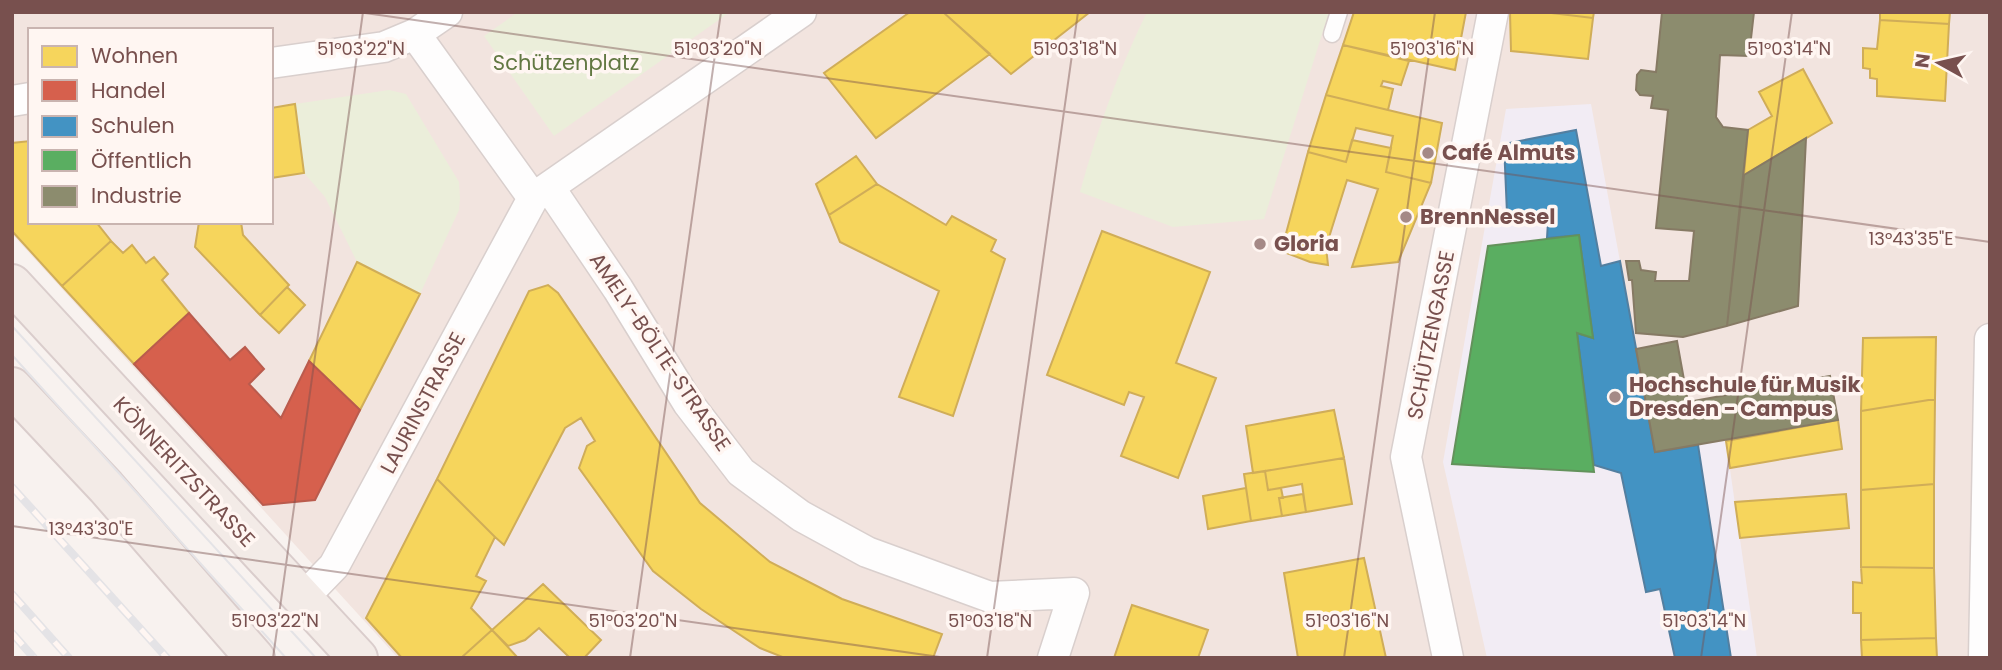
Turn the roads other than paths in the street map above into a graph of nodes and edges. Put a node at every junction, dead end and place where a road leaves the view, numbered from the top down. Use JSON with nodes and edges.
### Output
{"nodes":[{"id":1,"x":447,"y":12,"type":"edge"},
{"id":2,"x":801,"y":12,"type":"edge"},
{"id":3,"x":1339,"y":12,"type":"edge"},
{"id":4,"x":1493,"y":12,"type":"edge"},
{"id":5,"x":415,"y":34,"type":"junction"},
{"id":6,"x":1332,"y":34,"type":"dead end"},
{"id":7,"x":273,"y":63,"type":"edge"},
{"id":8,"x":541,"y":192,"type":"junction"},
{"id":9,"x":12,"y":284,"type":"edge"},
{"id":10,"x":1990,"y":339,"type":"edge"},
{"id":11,"x":12,"y":387,"type":"edge"},
{"id":12,"x":302,"y":599,"type":"junction"},
{"id":13,"x":255,"y":658,"type":"edge"},
{"id":14,"x":358,"y":658,"type":"edge"},
{"id":15,"x":1054,"y":658,"type":"edge"},
{"id":16,"x":1448,"y":658,"type":"edge"},
{"id":17,"x":1984,"y":658,"type":"edge"}],
"edges":[{"from":1,"to":5,"type":"street"},
{"from":2,"to":8,"type":"street"},
{"from":3,"to":6,"type":"lane"},
{"from":4,"to":16,"type":"street","name":"SCHÜTZENGASSE"},
{"from":5,"to":7,"type":"street"},
{"from":5,"to":8,"type":"street"},
{"from":8,"to":12,"type":"street","name":"LAURINSTRASSE"},
{"from":8,"to":15,"type":"street","name":"AMELY-BÖLTE-STRASSE"},
{"from":9,"to":12,"type":"main road","name":"KÖNNERITZSTRASSE"},
{"from":10,"to":17,"type":"street"},
{"from":11,"to":13,"type":"main road"},
{"from":12,"to":14,"type":"main road","name":"KÖNNERITZSTRASSE"}]}
